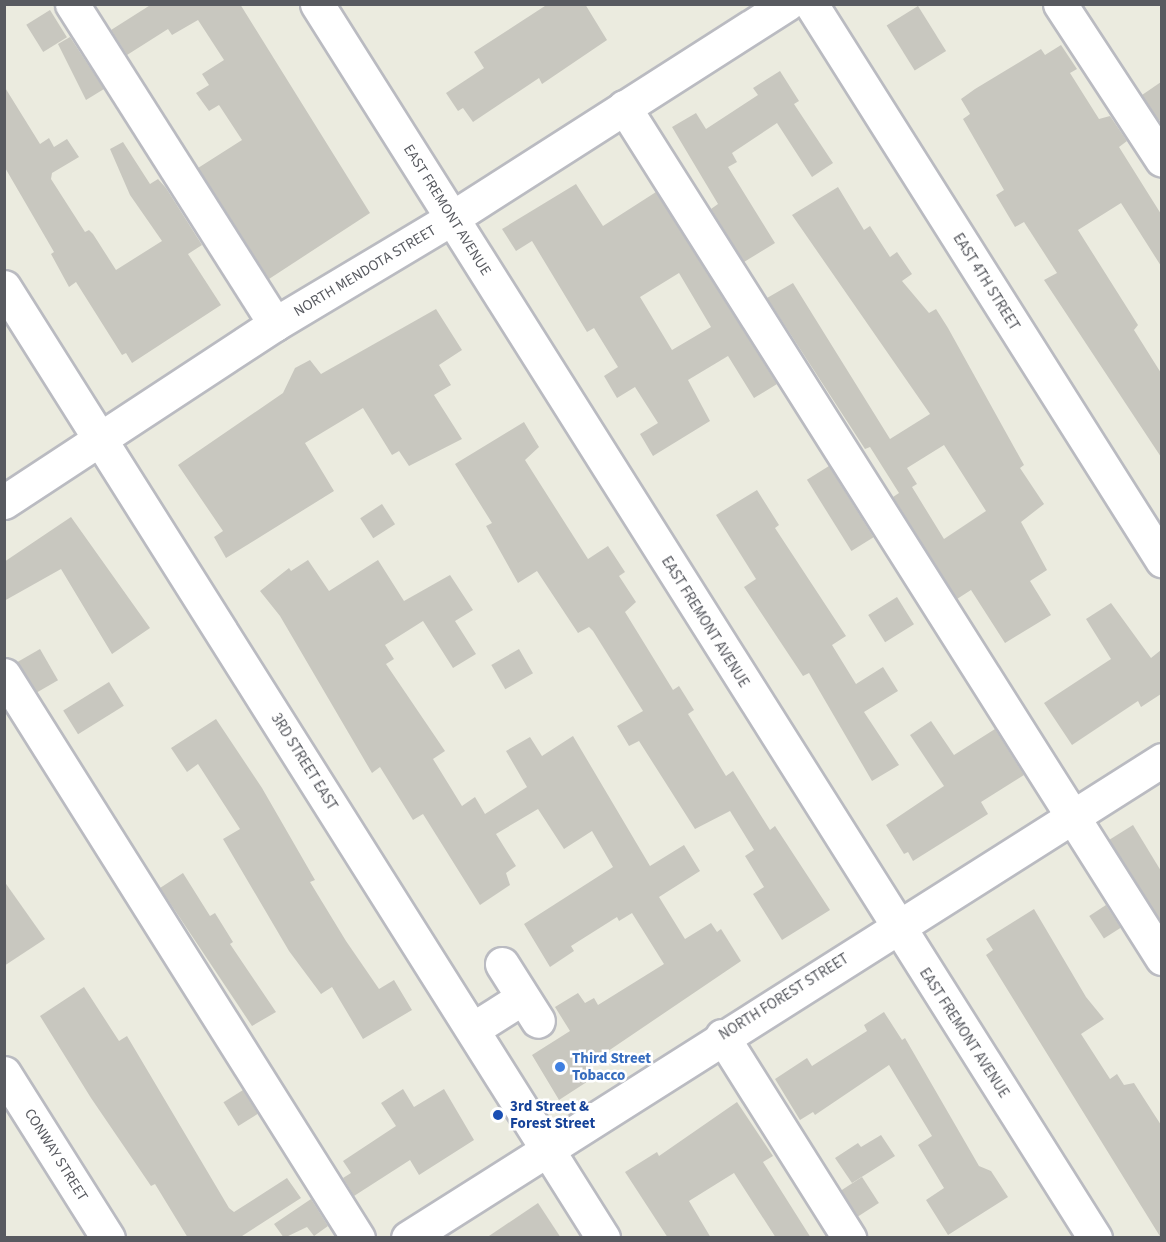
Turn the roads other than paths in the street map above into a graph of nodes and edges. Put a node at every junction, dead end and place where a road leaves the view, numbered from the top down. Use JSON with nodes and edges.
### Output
{"nodes":[{"id":1,"x":72,"y":4,"type":"edge"},
{"id":2,"x":317,"y":4,"type":"edge"},
{"id":3,"x":787,"y":4,"type":"edge"},
{"id":4,"x":811,"y":4,"type":"edge"},
{"id":5,"x":1060,"y":4,"type":"edge"},
{"id":6,"x":624,"y":106,"type":"junction"},
{"id":7,"x":1161,"y":160,"type":"edge"},
{"id":8,"x":452,"y":218,"type":"junction"},
{"id":9,"x":4,"y":287,"type":"edge"},
{"id":10,"x":275,"y":324,"type":"junction"},
{"id":11,"x":102,"y":441,"type":"junction"},
{"id":12,"x":4,"y":502,"type":"edge"},
{"id":13,"x":1161,"y":560,"type":"edge"},
{"id":14,"x":4,"y":675,"type":"edge"},
{"id":15,"x":1161,"y":760,"type":"edge"},
{"id":16,"x":1072,"y":818,"type":"junction"},
{"id":17,"x":896,"y":928,"type":"junction"},
{"id":18,"x":1161,"y":958,"type":"edge"},
{"id":19,"x":501,"y":964,"type":"dead end"},
{"id":20,"x":473,"y":1029,"type":"junction"},
{"id":21,"x":722,"y":1036,"type":"junction"},
{"id":22,"x":4,"y":1073,"type":"edge"},
{"id":23,"x":549,"y":1151,"type":"junction"},
{"id":24,"x":108,"y":1238,"type":"edge"},
{"id":25,"x":358,"y":1238,"type":"edge"},
{"id":26,"x":408,"y":1238,"type":"edge"},
{"id":27,"x":603,"y":1238,"type":"edge"},
{"id":28,"x":849,"y":1238,"type":"edge"},
{"id":29,"x":1095,"y":1238,"type":"edge"}],
"edges":[{"from":1,"to":10,"type":"street"},
{"from":2,"to":8,"type":"street","name":"EAST FREMONT AVENUE"},
{"from":3,"to":6,"type":"street","name":"NORTH MENDOTA STREET"},
{"from":4,"to":13,"type":"street","name":"EAST 4TH STREET"},
{"from":5,"to":7,"type":"street"},
{"from":6,"to":8,"type":"street","name":"NORTH MENDOTA STREET"},
{"from":6,"to":16,"type":"street"},
{"from":8,"to":10,"type":"street","name":"NORTH MENDOTA STREET"},
{"from":8,"to":17,"type":"street","name":"EAST FREMONT AVENUE"},
{"from":9,"to":11,"type":"street","name":"3RD STREET EAST"},
{"from":10,"to":11,"type":"street","name":"NORTH MENDOTA STREET"},
{"from":11,"to":12,"type":"street","name":"NORTH MENDOTA STREET"},
{"from":11,"to":20,"type":"street","name":"3RD STREET EAST"},
{"from":14,"to":25,"type":"street"},
{"from":15,"to":16,"type":"street","name":"NORTH FOREST STREET"},
{"from":16,"to":17,"type":"street","name":"NORTH FOREST STREET"},
{"from":16,"to":18,"type":"street"},
{"from":17,"to":21,"type":"street","name":"NORTH FOREST STREET"},
{"from":17,"to":29,"type":"street","name":"EAST FREMONT AVENUE"},
{"from":19,"to":20,"type":"street"},
{"from":20,"to":23,"type":"street","name":"3RD STREET EAST"},
{"from":21,"to":23,"type":"street","name":"NORTH FOREST STREET"},
{"from":21,"to":28,"type":"street"},
{"from":22,"to":24,"type":"street","name":"CONWAY STREET"},
{"from":23,"to":26,"type":"street","name":"NORTH FOREST STREET"},
{"from":23,"to":27,"type":"street","name":"3RD STREET EAST"}]}
